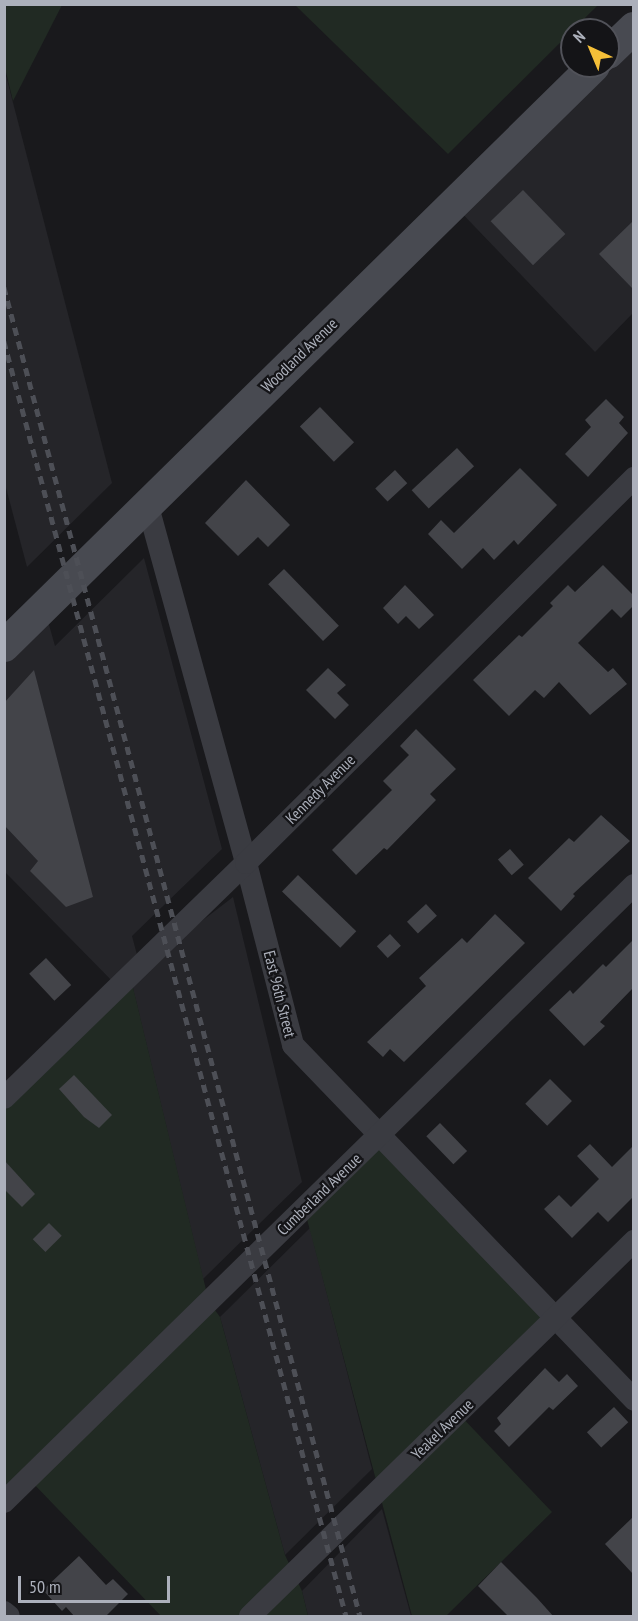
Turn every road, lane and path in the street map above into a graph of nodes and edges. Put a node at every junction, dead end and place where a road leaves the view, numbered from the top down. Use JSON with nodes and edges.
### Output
{"nodes":[{"id":1,"x":633,"y":28,"type":"edge"},
{"id":2,"x":620,"y":41,"type":"edge"},
{"id":3,"x":582,"y":78,"type":"edge"},
{"id":4,"x":633,"y":478,"type":"edge"},
{"id":5,"x":147,"y":503,"type":"junction"},
{"id":6,"x":4,"y":646,"type":"edge"},
{"id":7,"x":246,"y":863,"type":"junction"},
{"id":8,"x":633,"y":885,"type":"edge"},
{"id":9,"x":4,"y":1098,"type":"edge"},
{"id":10,"x":379,"y":1135,"type":"junction"},
{"id":11,"x":633,"y":1240,"type":"edge"},
{"id":12,"x":555,"y":1318,"type":"junction"},
{"id":13,"x":633,"y":1399,"type":"edge"},
{"id":14,"x":4,"y":1502,"type":"edge"},
{"id":15,"x":4,"y":1612,"type":"edge"},
{"id":16,"x":9,"y":1617,"type":"edge"},
{"id":17,"x":250,"y":1617,"type":"edge"}],
"edges":[{"from":1,"to":2,"type":"main road"},
{"from":3,"to":5,"type":"main road","name":"Woodland Avenue"},
{"from":4,"to":7,"type":"street","name":"Kennedy Avenue"},
{"from":5,"to":6,"type":"main road","name":"Woodland Avenue"},
{"from":5,"to":7,"type":"street","name":"East 96th Street"},
{"from":7,"to":9,"type":"street","name":"Kennedy Avenue"},
{"from":7,"to":10,"type":"street","name":"East 96th Street"},
{"from":8,"to":10,"type":"street","name":"Cumberland Avenue"},
{"from":10,"to":12,"type":"street","name":"East 96th Street"},
{"from":10,"to":14,"type":"street","name":"Cumberland Avenue"},
{"from":11,"to":12,"type":"street","name":"Yeakel Avenue"},
{"from":12,"to":13,"type":"street","name":"East 96th Street"},
{"from":12,"to":17,"type":"street","name":"Yeakel Avenue"},
{"from":15,"to":16,"type":"street"}]}
